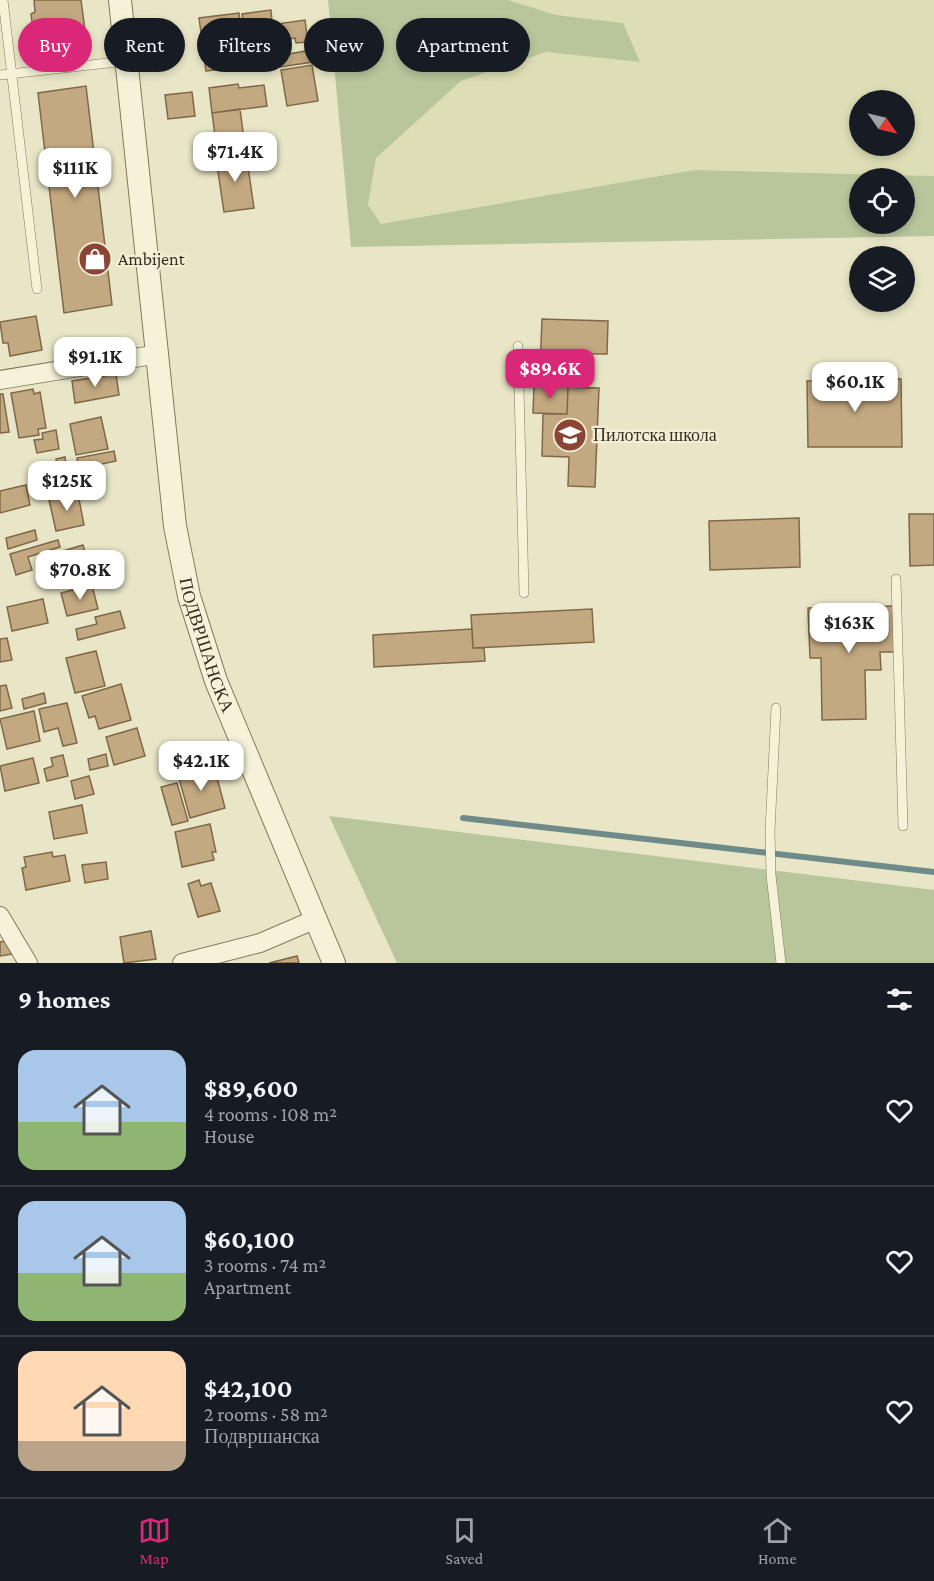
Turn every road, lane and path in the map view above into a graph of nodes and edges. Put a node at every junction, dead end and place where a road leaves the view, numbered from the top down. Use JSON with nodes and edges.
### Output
{"nodes":[{"id":1,"x":3,"y":0,"type":"edge"},
{"id":2,"x":120,"y":0,"type":"edge"},
{"id":3,"x":122,"y":18,"type":"edge"},
{"id":4,"x":104,"y":64,"type":"edge"},
{"id":5,"x":127,"y":72,"type":"edge"},
{"id":6,"x":12,"y":74,"type":"junction"},
{"id":7,"x":0,"y":75,"type":"edge"},
{"id":8,"x":38,"y":289,"type":"dead end"},
{"id":9,"x":518,"y":346,"type":"dead end"},
{"id":10,"x":159,"y":354,"type":"junction"},
{"id":11,"x":0,"y":380,"type":"edge"},
{"id":12,"x":896,"y":579,"type":"dead end"},
{"id":13,"x":524,"y":593,"type":"dead end"},
{"id":14,"x":776,"y":708,"type":"dead end"},
{"id":15,"x":903,"y":826,"type":"dead end"},
{"id":16,"x":0,"y":916,"type":"edge"},
{"id":17,"x":316,"y":919,"type":"junction"},
{"id":18,"x":28,"y":963,"type":"edge"},
{"id":19,"x":182,"y":963,"type":"edge"},
{"id":20,"x":334,"y":963,"type":"edge"},
{"id":21,"x":781,"y":963,"type":"edge"}],
"edges":[{"from":1,"to":6,"type":"lane"},
{"from":2,"to":3,"type":"street","name":"ПОДВРШАНСКА"},
{"from":4,"to":6,"type":"lane"},
{"from":5,"to":10,"type":"street","name":"ПОДВРШАНСКА"},
{"from":6,"to":7,"type":"lane"},
{"from":6,"to":8,"type":"lane"},
{"from":9,"to":13,"type":"lane"},
{"from":10,"to":11,"type":"street"},
{"from":10,"to":17,"type":"street","name":"ПОДВРШАНСКА"},
{"from":12,"to":15,"type":"lane"},
{"from":14,"to":21,"type":"lane"},
{"from":16,"to":18,"type":"street"},
{"from":17,"to":19,"type":"street"},
{"from":17,"to":20,"type":"street","name":"ПОДВРШАНСКА"}]}
